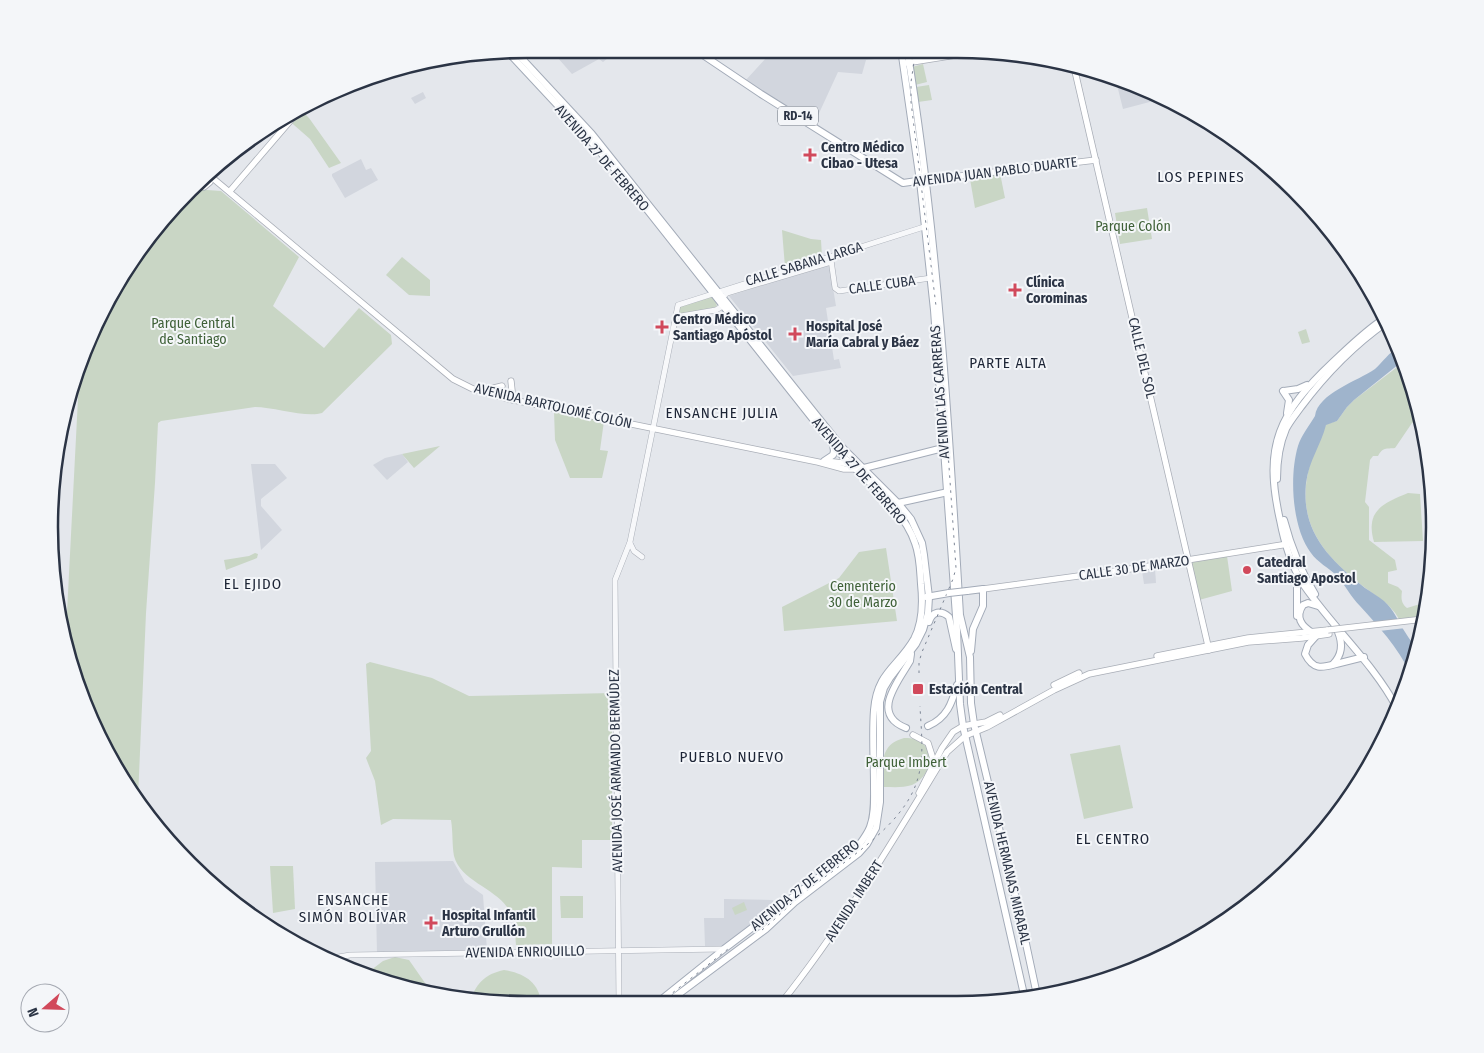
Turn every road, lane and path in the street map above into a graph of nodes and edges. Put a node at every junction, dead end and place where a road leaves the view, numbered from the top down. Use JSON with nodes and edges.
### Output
{"nodes":[{"id":1,"x":514,"y":58,"type":"edge"},
{"id":2,"x":522,"y":58,"type":"edge"},
{"id":3,"x":707,"y":58,"type":"edge"},
{"id":4,"x":905,"y":58,"type":"edge"},
{"id":5,"x":907,"y":58,"type":"edge"},
{"id":6,"x":916,"y":58,"type":"edge"},
{"id":7,"x":928,"y":58,"type":"edge"},
{"id":8,"x":906,"y":61,"type":"junction"},
{"id":9,"x":1075,"y":72,"type":"edge"},
{"id":10,"x":289,"y":122,"type":"edge"},
{"id":11,"x":1096,"y":160,"type":"junction"},
{"id":12,"x":213,"y":178,"type":"edge"},
{"id":13,"x":923,"y":180,"type":"junction"},
{"id":14,"x":210,"y":181,"type":"edge"},
{"id":15,"x":204,"y":187,"type":"dead end"},
{"id":16,"x":230,"y":191,"type":"junction"},
{"id":17,"x":928,"y":226,"type":"junction"},
{"id":18,"x":831,"y":260,"type":"junction"},
{"id":19,"x":932,"y":278,"type":"junction"},
{"id":20,"x":715,"y":292,"type":"junction"},
{"id":21,"x":722,"y":300,"type":"junction"},
{"id":22,"x":678,"y":305,"type":"joint"},
{"id":23,"x":675,"y":317,"type":"junction"},
{"id":24,"x":1380,"y":322,"type":"edge"},
{"id":25,"x":1382,"y":327,"type":"edge"},
{"id":26,"x":511,"y":381,"type":"dead end"},
{"id":27,"x":1310,"y":383,"type":"junction"},
{"id":28,"x":502,"y":386,"type":"dead end"},
{"id":29,"x":1317,"y":386,"type":"junction"},
{"id":30,"x":480,"y":392,"type":"junction"},
{"id":31,"x":1299,"y":397,"type":"junction"},
{"id":32,"x":514,"y":400,"type":"junction"},
{"id":33,"x":1290,"y":417,"type":"junction"},
{"id":34,"x":652,"y":428,"type":"junction"},
{"id":35,"x":831,"y":442,"type":"junction"},
{"id":36,"x":947,"y":447,"type":"junction"},
{"id":37,"x":821,"y":461,"type":"junction"},
{"id":38,"x":856,"y":466,"type":"junction"},
{"id":39,"x":875,"y":466,"type":"junction"},
{"id":40,"x":872,"y":478,"type":"junction"},
{"id":41,"x":948,"y":492,"type":"junction"},
{"id":42,"x":898,"y":503,"type":"junction"},
{"id":43,"x":630,"y":542,"type":"junction"},
{"id":44,"x":1288,"y":544,"type":"junction"},
{"id":45,"x":642,"y":556,"type":"dead end"},
{"id":46,"x":1188,"y":560,"type":"junction"},
{"id":47,"x":1297,"y":572,"type":"junction"},
{"id":48,"x":983,"y":589,"type":"junction"},
{"id":49,"x":926,"y":597,"type":"junction"},
{"id":50,"x":1324,"y":612,"type":"junction"},
{"id":51,"x":1297,"y":616,"type":"dead end"},
{"id":52,"x":1416,"y":622,"type":"edge"},
{"id":53,"x":1334,"y":624,"type":"junction"},
{"id":54,"x":957,"y":630,"type":"junction"},
{"id":55,"x":1314,"y":634,"type":"junction"},
{"id":56,"x":953,"y":640,"type":"junction"},
{"id":57,"x":918,"y":648,"type":"junction"},
{"id":58,"x":1208,"y":648,"type":"junction"},
{"id":59,"x":909,"y":650,"type":"junction"},
{"id":60,"x":970,"y":657,"type":"junction"},
{"id":61,"x":1363,"y":658,"type":"junction"},
{"id":62,"x":910,"y":661,"type":"junction"},
{"id":63,"x":959,"y":662,"type":"junction"},
{"id":64,"x":1332,"y":665,"type":"junction"},
{"id":65,"x":960,"y":674,"type":"junction"},
{"id":66,"x":1394,"y":699,"type":"edge"},
{"id":67,"x":974,"y":724,"type":"junction"},
{"id":68,"x":928,"y":726,"type":"dead end"},
{"id":69,"x":962,"y":727,"type":"junction"},
{"id":70,"x":906,"y":728,"type":"dead end"},
{"id":71,"x":976,"y":732,"type":"junction"},
{"id":72,"x":913,"y":735,"type":"dead end"},
{"id":73,"x":965,"y":736,"type":"junction"},
{"id":74,"x":934,"y":762,"type":"junction"},
{"id":75,"x":920,"y":795,"type":"junction"},
{"id":76,"x":877,"y":802,"type":"junction"},
{"id":77,"x":724,"y":949,"type":"junction"},
{"id":78,"x":618,"y":950,"type":"junction"},
{"id":79,"x":340,"y":957,"type":"edge"},
{"id":80,"x":1035,"y":988,"type":"edge"},
{"id":81,"x":1023,"y":990,"type":"edge"},
{"id":82,"x":619,"y":996,"type":"edge"},
{"id":83,"x":665,"y":996,"type":"edge"},
{"id":84,"x":676,"y":996,"type":"edge"},
{"id":85,"x":787,"y":996,"type":"edge"}],
"edges":[{"from":1,"to":20,"type":"main road","name":"AVENIDA 27 DE FEBRERO"},
{"from":2,"to":20,"type":"main road","name":"AVENIDA 27 DE FEBRERO"},
{"from":3,"to":13,"type":"main road","name":"AVENIDA JUAN PABLO DUARTE","number":"RD-14"},
{"from":4,"to":8,"type":"main road","name":"AVENIDA LAS CARRERAS"},
{"from":5,"to":8,"type":"main road","name":"AVENIDA LAS CARRERAS"},
{"from":6,"to":8,"type":"main road"},
{"from":7,"to":8,"type":"main road"},
{"from":8,"to":13,"type":"main road","name":"AVENIDA LAS CARRERAS"},
{"from":9,"to":11,"type":"main road","name":"CALLE DEL SOL"},
{"from":10,"to":16,"type":"main road"},
{"from":11,"to":13,"type":"main road","name":"AVENIDA JUAN PABLO DUARTE"},
{"from":11,"to":46,"type":"main road","name":"CALLE DEL SOL"},
{"from":12,"to":16,"type":"main road","name":"AVENIDA BARTOLOMÉ COLÓN"},
{"from":13,"to":17,"type":"main road","name":"AVENIDA LAS CARRERAS"},
{"from":14,"to":15,"type":"main road"},
{"from":16,"to":30,"type":"main road","name":"AVENIDA BARTOLOMÉ COLÓN"},
{"from":17,"to":18,"type":"street","name":"CALLE SABANA LARGA"},
{"from":17,"to":19,"type":"main road","name":"AVENIDA LAS CARRERAS"},
{"from":17,"to":36,"type":"main road","name":"AVENIDA LAS CARRERAS"},
{"from":18,"to":19,"type":"street","name":"CALLE CUBA"},
{"from":18,"to":20,"type":"street","name":"CALLE SABANA LARGA"},
{"from":18,"to":21,"type":"street","name":"CALLE SABANA LARGA"},
{"from":19,"to":36,"type":"main road","name":"AVENIDA LAS CARRERAS"},
{"from":20,"to":21,"type":"main road","name":"AVENIDA 27 DE FEBRERO"},
{"from":20,"to":22,"type":"street","name":"CALLE SABANA LARGA"},
{"from":21,"to":23,"type":"street","name":"CALLE SABANA LARGA"},
{"from":21,"to":35,"type":"main road","name":"AVENIDA 27 DE FEBRERO"},
{"from":21,"to":38,"type":"main road","name":"AVENIDA 27 DE FEBRERO"},
{"from":22,"to":23,"type":"street","name":"AVENIDA JOSÉ ARMANDO BERMÚDEZ"},
{"from":23,"to":34,"type":"street","name":"AVENIDA JOSÉ ARMANDO BERMÚDEZ"},
{"from":24,"to":27,"type":"main road"},
{"from":25,"to":29,"type":"main road"},
{"from":26,"to":32,"type":"main road"},
{"from":27,"to":31,"type":"main road"},
{"from":27,"to":33,"type":"main road"},
{"from":28,"to":30,"type":"main road"},
{"from":29,"to":31,"type":"main road"},
{"from":29,"to":33,"type":"main road"},
{"from":30,"to":32,"type":"main road","name":"AVENIDA BARTOLOMÉ COLÓN"},
{"from":31,"to":33,"type":"main road"},
{"from":32,"to":34,"type":"main road","name":"AVENIDA BARTOLOMÉ COLÓN"},
{"from":33,"to":44,"type":"main road"},
{"from":34,"to":37,"type":"main road","name":"AVENIDA BARTOLOMÉ COLÓN"},
{"from":34,"to":43,"type":"street","name":"AVENIDA JOSÉ ARMANDO BERMÚDEZ"},
{"from":35,"to":37,"type":"main road"},
{"from":35,"to":38,"type":"main road","name":"AVENIDA 27 DE FEBRERO"},
{"from":36,"to":39,"type":"main road"},
{"from":36,"to":41,"type":"main road","name":"AVENIDA LAS CARRERAS"},
{"from":36,"to":60,"type":"main road","name":"AVENIDA LAS CARRERAS"},
{"from":37,"to":38,"type":"main road","name":"AVENIDA BARTOLOMÉ COLÓN"},
{"from":38,"to":39,"type":"main road"},
{"from":38,"to":40,"type":"main road","name":"AVENIDA 27 DE FEBRERO"},
{"from":38,"to":49,"type":"main road","name":"AVENIDA 27 DE FEBRERO"},
{"from":39,"to":40,"type":"main road"},
{"from":40,"to":42,"type":"main road","name":"AVENIDA 27 DE FEBRERO"},
{"from":41,"to":42,"type":"main road"},
{"from":41,"to":54,"type":"main road","name":"AVENIDA LAS CARRERAS"},
{"from":42,"to":49,"type":"main road","name":"AVENIDA 27 DE FEBRERO"},
{"from":43,"to":45,"type":"street"},
{"from":43,"to":78,"type":"street","name":"AVENIDA JOSÉ ARMANDO BERMÚDEZ"},
{"from":44,"to":46,"type":"main road","name":"CALLE 30 DE MARZO"},
{"from":44,"to":47,"type":"main road"},
{"from":44,"to":61,"type":"main road"},
{"from":46,"to":48,"type":"main road","name":"CALLE 30 DE MARZO"},
{"from":46,"to":58,"type":"main road","name":"CALLE DEL SOL"},
{"from":47,"to":50,"type":"main road"},
{"from":47,"to":51,"type":"main road"},
{"from":48,"to":49,"type":"main road","name":"CALLE 30 DE MARZO","bridge":true},
{"from":48,"to":60,"type":"main road"},
{"from":49,"to":59,"type":"main road","name":"AVENIDA 27 DE FEBRERO"},
{"from":50,"to":53,"type":"main road"},
{"from":50,"to":55,"type":"main road"},
{"from":52,"to":55,"type":"main road","bridge":true},
{"from":53,"to":61,"type":"main road"},
{"from":53,"to":64,"type":"main road"},
{"from":54,"to":56,"type":"main road"},
{"from":54,"to":63,"type":"main road","name":"AVENIDA LAS CARRERAS"},
{"from":55,"to":58,"type":"main road"},
{"from":55,"to":64,"type":"main road"},
{"from":56,"to":57,"type":"main road"},
{"from":56,"to":63,"type":"main road"},
{"from":57,"to":59,"type":"main road"},
{"from":57,"to":62,"type":"main road"},
{"from":58,"to":67,"type":"main road"},
{"from":58,"to":71,"type":"main road"},
{"from":59,"to":62,"type":"main road"},
{"from":59,"to":76,"type":"main road","name":"AVENIDA 27 DE FEBRERO"},
{"from":60,"to":67,"type":"main road","name":"AVENIDA LAS CARRERAS"},
{"from":61,"to":64,"type":"main road"},
{"from":61,"to":66,"type":"main road"},
{"from":62,"to":70,"type":"main road"},
{"from":63,"to":65,"type":"main road","name":"AVENIDA LAS CARRERAS"},
{"from":65,"to":68,"type":"main road"},
{"from":65,"to":69,"type":"main road","name":"AVENIDA LAS CARRERAS"},
{"from":67,"to":69,"type":"main road"},
{"from":67,"to":71,"type":"main road","name":"AVENIDA LAS CARRERAS"},
{"from":69,"to":73,"type":"main road","name":"AVENIDA LAS CARRERAS"},
{"from":69,"to":74,"type":"main road","name":"AVENIDA IMBERT"},
{"from":71,"to":73,"type":"main road"},
{"from":71,"to":80,"type":"main road","name":"AVENIDA HERMANAS MIRABAL"},
{"from":72,"to":74,"type":"main road"},
{"from":73,"to":75,"type":"main road","name":"AVENIDA IMBERT"},
{"from":73,"to":81,"type":"main road","name":"AVENIDA HERMANAS MIRABAL"},
{"from":74,"to":75,"type":"main road","name":"AVENIDA IMBERT"},
{"from":75,"to":85,"type":"main road","name":"AVENIDA IMBERT"},
{"from":76,"to":77,"type":"main road","name":"AVENIDA 27 DE FEBRERO"},
{"from":76,"to":84,"type":"main road","name":"AVENIDA 27 DE FEBRERO"},
{"from":77,"to":78,"type":"street","name":"AVENIDA ENRIQUILLO"},
{"from":77,"to":83,"type":"main road","name":"AVENIDA 27 DE FEBRERO"},
{"from":78,"to":79,"type":"street","name":"AVENIDA ENRIQUILLO"},
{"from":78,"to":82,"type":"street","name":"AVENIDA JOSÉ ARMANDO BERMÚDEZ"}]}
